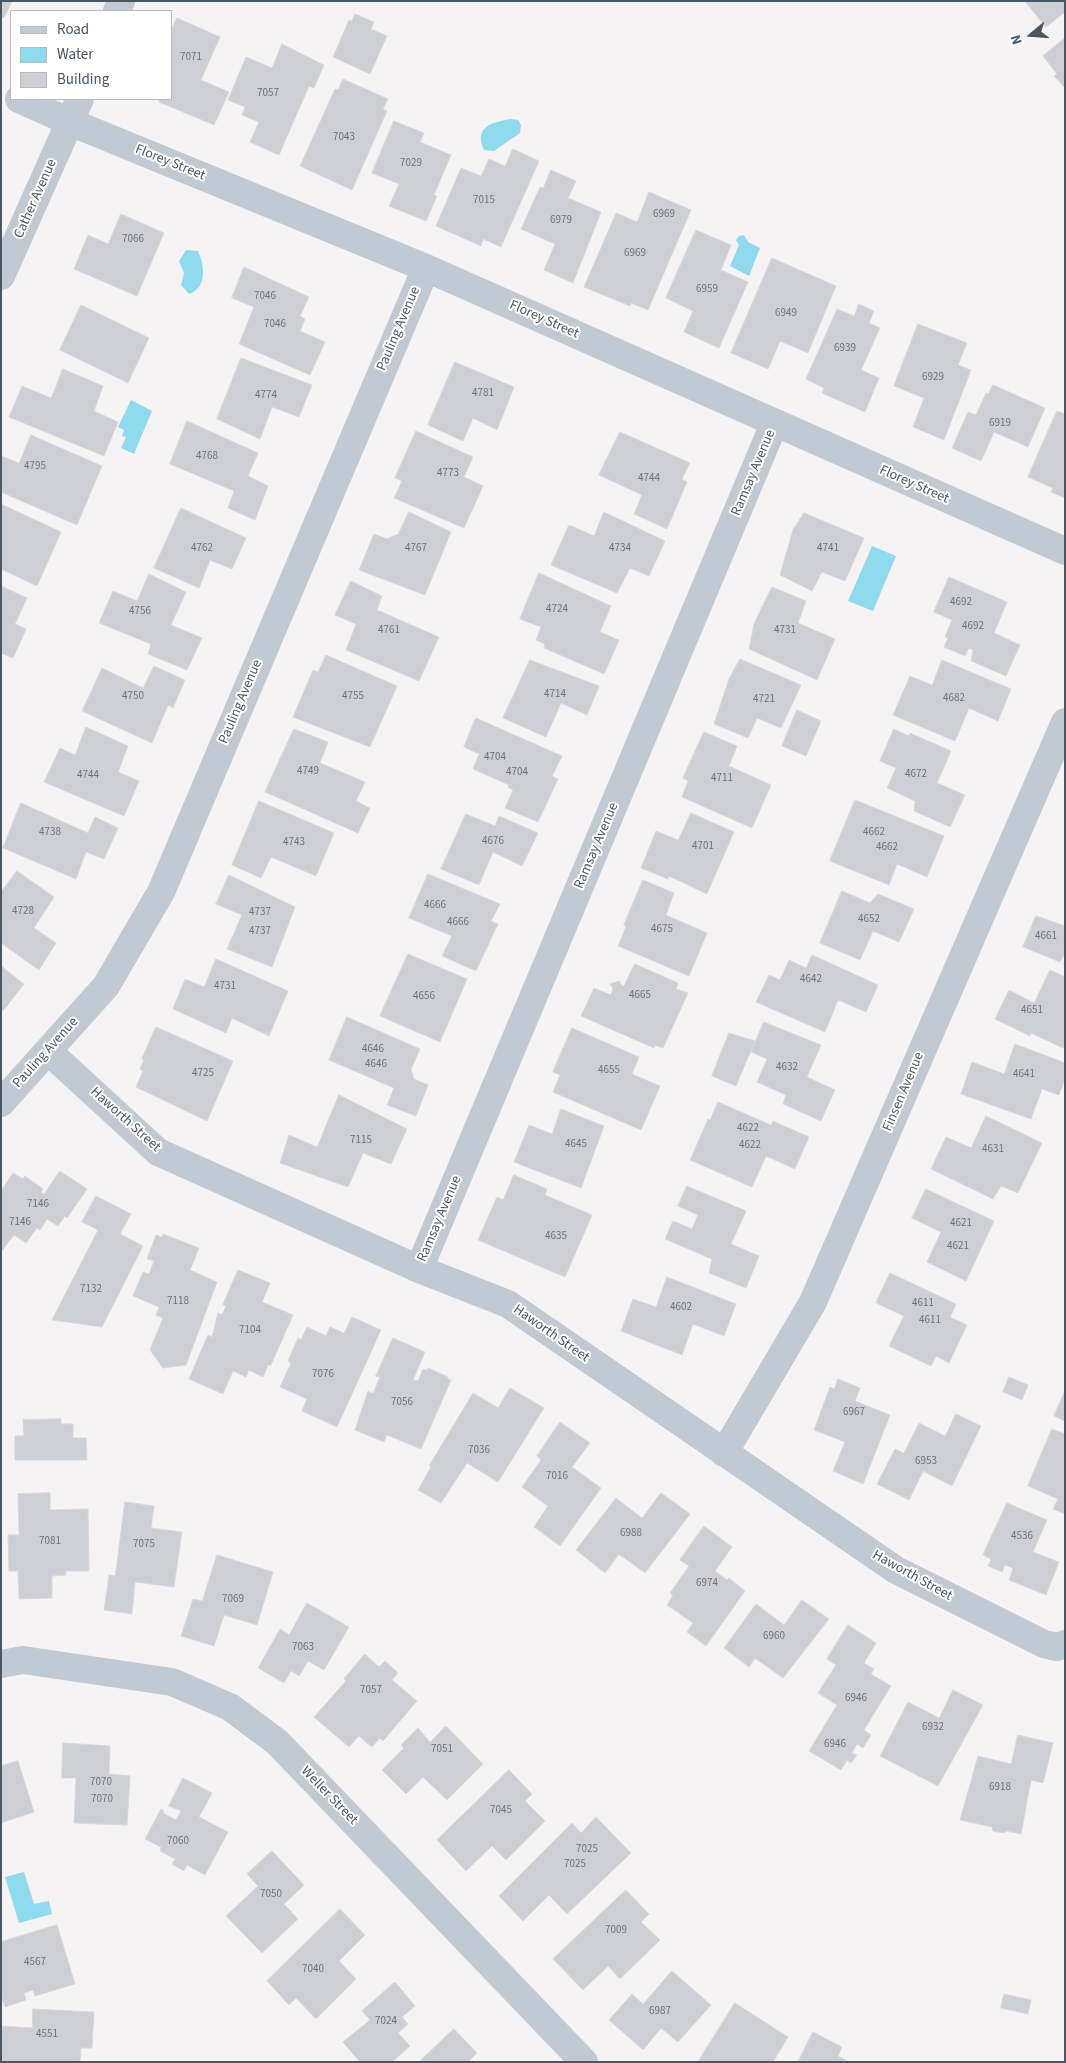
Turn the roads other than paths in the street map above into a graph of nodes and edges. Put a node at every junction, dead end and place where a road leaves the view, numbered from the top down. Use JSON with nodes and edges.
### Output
{"nodes":[{"id":1,"x":24,"y":100,"type":"edge"},
{"id":2,"x":75,"y":111,"type":"edge"},
{"id":3,"x":426,"y":268,"type":"junction"},
{"id":4,"x":1,"y":276,"type":"edge"},
{"id":5,"x":774,"y":424,"type":"junction"},
{"id":6,"x":1065,"y":551,"type":"edge"},
{"id":7,"x":1065,"y":722,"type":"edge"},
{"id":8,"x":48,"y":1051,"type":"junction"},
{"id":9,"x":1,"y":1103,"type":"edge"},
{"id":10,"x":419,"y":1268,"type":"junction"},
{"id":11,"x":724,"y":1453,"type":"junction"},
{"id":12,"x":1054,"y":1644,"type":"edge"},
{"id":13,"x":1,"y":1664,"type":"edge"},
{"id":14,"x":584,"y":2062,"type":"edge"}],
"edges":[{"from":1,"to":2,"type":"street","name":"Florey Street"},
{"from":2,"to":3,"type":"street","name":"Florey Street"},
{"from":2,"to":4,"type":"street","name":"Cather Avenue"},
{"from":3,"to":5,"type":"street","name":"Florey Street"},
{"from":3,"to":8,"type":"street","name":"Pauling Avenue"},
{"from":5,"to":6,"type":"street","name":"Florey Street"},
{"from":5,"to":10,"type":"street","name":"Ramsay Avenue"},
{"from":7,"to":11,"type":"street","name":"Finsen Avenue"},
{"from":8,"to":9,"type":"street","name":"Pauling Avenue"},
{"from":8,"to":10,"type":"street","name":"Haworth Street"},
{"from":10,"to":11,"type":"street","name":"Haworth Street"},
{"from":11,"to":12,"type":"street","name":"Haworth Street"},
{"from":13,"to":14,"type":"street","name":"Weller Street"}]}
